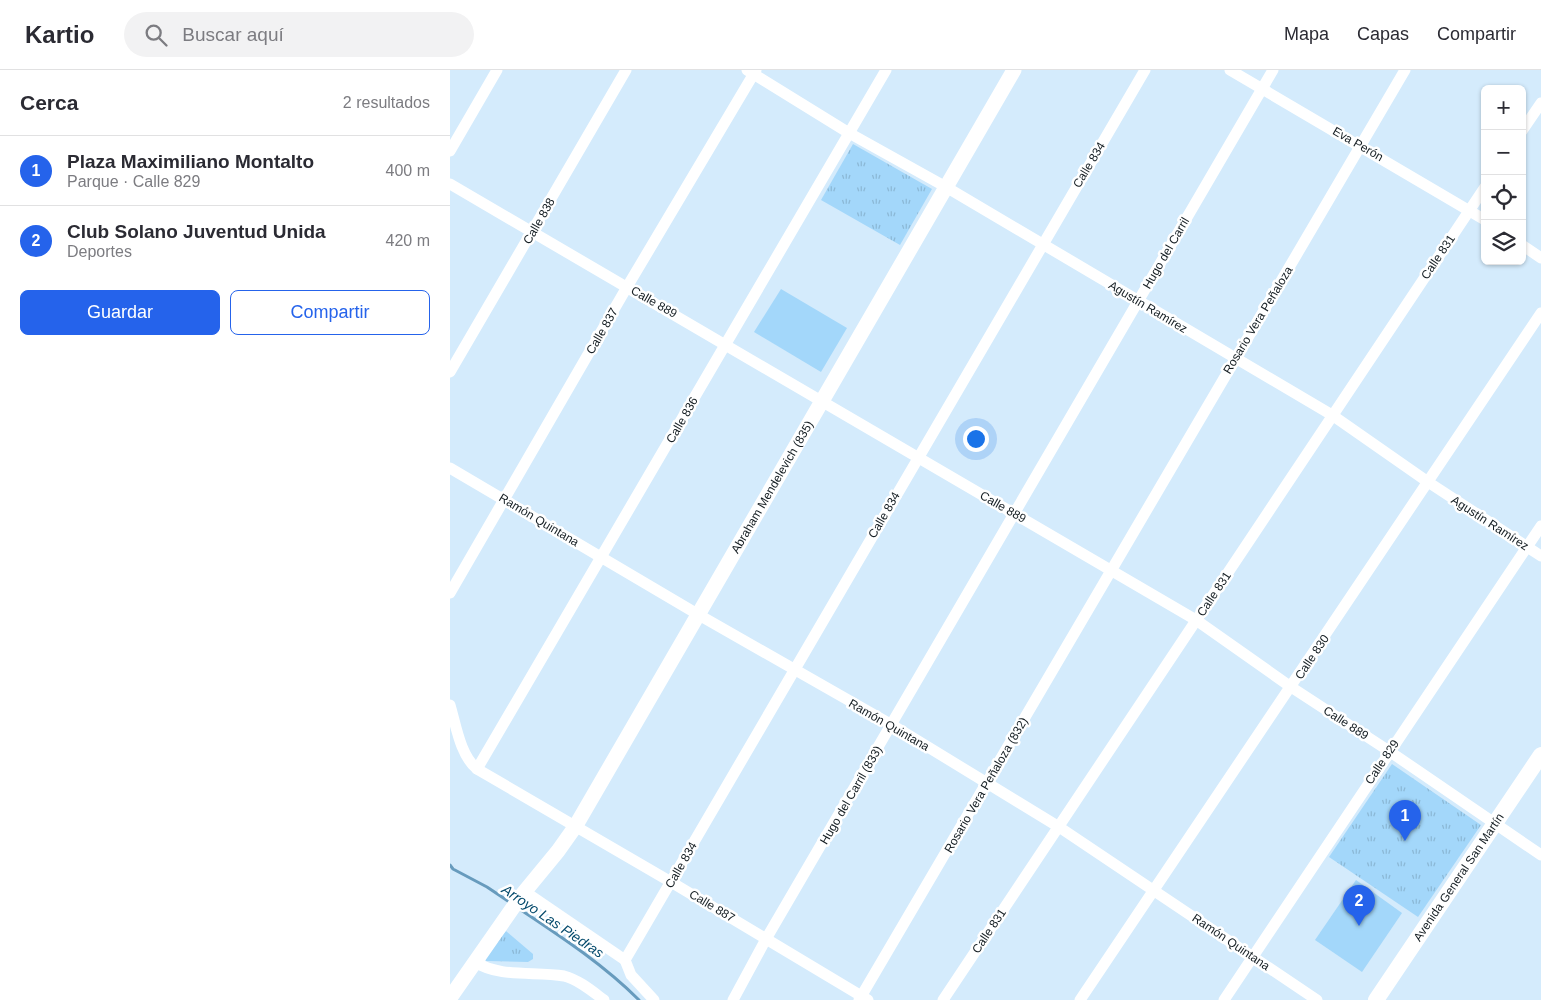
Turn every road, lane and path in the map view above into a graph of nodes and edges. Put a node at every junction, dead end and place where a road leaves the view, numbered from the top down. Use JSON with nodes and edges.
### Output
{"nodes":[{"id":1,"x":497,"y":70,"type":"edge"},
{"id":2,"x":626,"y":70,"type":"edge"},
{"id":3,"x":886,"y":70,"type":"edge"},
{"id":4,"x":1014,"y":70,"type":"edge"},
{"id":5,"x":1145,"y":70,"type":"edge"},
{"id":6,"x":1230,"y":70,"type":"edge"},
{"id":7,"x":1274,"y":70,"type":"edge"},
{"id":8,"x":1405,"y":70,"type":"edge"},
{"id":9,"x":752,"y":71,"type":"edge"},
{"id":10,"x":1263,"y":89,"type":"junction"},
{"id":11,"x":1541,"y":103,"type":"edge"},
{"id":12,"x":1523,"y":130,"type":"edge"},
{"id":13,"x":849,"y":133,"type":"junction"},
{"id":14,"x":1361,"y":146,"type":"junction"},
{"id":15,"x":450,"y":151,"type":"edge"},
{"id":16,"x":450,"y":184,"type":"edge"},
{"id":17,"x":946,"y":187,"type":"junction"},
{"id":18,"x":1481,"y":194,"type":"edge"},
{"id":19,"x":1470,"y":210,"type":"junction"},
{"id":20,"x":1481,"y":217,"type":"edge"},
{"id":21,"x":533,"y":232,"type":"junction"},
{"id":22,"x":1042,"y":244,"type":"junction"},
{"id":23,"x":1526,"y":248,"type":"edge"},
{"id":24,"x":1541,"y":258,"type":"edge"},
{"id":25,"x":627,"y":287,"type":"junction"},
{"id":26,"x":1138,"y":301,"type":"junction"},
{"id":27,"x":1541,"y":313,"type":"edge"},
{"id":28,"x":725,"y":344,"type":"junction"},
{"id":29,"x":1235,"y":358,"type":"junction"},
{"id":30,"x":450,"y":372,"type":"edge"},
{"id":31,"x":822,"y":401,"type":"junction"},
{"id":32,"x":1332,"y":415,"type":"junction"},
{"id":33,"x":918,"y":457,"type":"junction"},
{"id":34,"x":450,"y":468,"type":"edge"},
{"id":35,"x":1428,"y":482,"type":"junction"},
{"id":36,"x":504,"y":499,"type":"junction"},
{"id":37,"x":1014,"y":513,"type":"junction"},
{"id":38,"x":1541,"y":526,"type":"edge"},
{"id":39,"x":1527,"y":547,"type":"junction"},
{"id":40,"x":1541,"y":556,"type":"edge"},
{"id":41,"x":601,"y":557,"type":"junction"},
{"id":42,"x":1112,"y":570,"type":"junction"},
{"id":43,"x":450,"y":593,"type":"edge"},
{"id":44,"x":698,"y":615,"type":"junction"},
{"id":45,"x":1196,"y":620,"type":"junction"},
{"id":46,"x":794,"y":670,"type":"junction"},
{"id":47,"x":1291,"y":687,"type":"junction"},
{"id":48,"x":450,"y":705,"type":"edge"},
{"id":49,"x":892,"y":725,"type":"junction"},
{"id":50,"x":1389,"y":751,"type":"junction"},
{"id":51,"x":1541,"y":755,"type":"edge"},
{"id":52,"x":477,"y":769,"type":"junction"},
{"id":53,"x":987,"y":783,"type":"junction"},
{"id":54,"x":1495,"y":824,"type":"junction"},
{"id":55,"x":575,"y":826,"type":"junction"},
{"id":56,"x":1059,"y":827,"type":"junction"},
{"id":57,"x":1541,"y":855,"type":"edge"},
{"id":58,"x":671,"y":882,"type":"junction"},
{"id":59,"x":1154,"y":890,"type":"junction"},
{"id":60,"x":523,"y":894,"type":"junction"},
{"id":61,"x":766,"y":939,"type":"junction"},
{"id":62,"x":1253,"y":957,"type":"junction"},
{"id":63,"x":624,"y":960,"type":"junction"},
{"id":64,"x":475,"y":962,"type":"junction"},
{"id":65,"x":451,"y":993,"type":"edge"},
{"id":66,"x":863,"y":999,"type":"edge"},
{"id":67,"x":604,"y":1000,"type":"edge"},
{"id":68,"x":654,"y":1000,"type":"edge"},
{"id":69,"x":733,"y":1000,"type":"edge"},
{"id":70,"x":943,"y":1000,"type":"edge"},
{"id":71,"x":1080,"y":1000,"type":"edge"},
{"id":72,"x":1224,"y":1000,"type":"edge"},
{"id":73,"x":1316,"y":1000,"type":"edge"},
{"id":74,"x":1376,"y":1000,"type":"edge"}],
"edges":[{"from":1,"to":15,"type":"street"},
{"from":2,"to":21,"type":"street","name":"Calle 838"},
{"from":3,"to":13,"type":"street","name":"Calle 836"},
{"from":4,"to":17,"type":"street","name":"Abraham Mendelevich (835)"},
{"from":5,"to":22,"type":"street","name":"Calle 834"},
{"from":6,"to":10,"type":"street","name":"Eva Perón"},
{"from":7,"to":10,"type":"street","name":"Hugo del Carril"},
{"from":8,"to":14,"type":"street","name":"Rosario Vera Peñaloza"},
{"from":9,"to":13,"type":"street","name":"Agustín Ramírez"},
{"from":9,"to":25,"type":"street","name":"Calle 837"},
{"from":10,"to":14,"type":"street","name":"Eva Perón"},
{"from":10,"to":26,"type":"street","name":"Hugo del Carril"},
{"from":11,"to":12,"type":"street"},
{"from":13,"to":17,"type":"street","name":"Agustín Ramírez"},
{"from":13,"to":28,"type":"street","name":"Calle 836"},
{"from":14,"to":19,"type":"street","name":"Eva Perón"},
{"from":14,"to":29,"type":"street","name":"Rosario Vera Peñaloza"},
{"from":16,"to":21,"type":"street","name":"Calle 889"},
{"from":17,"to":22,"type":"street","name":"Agustín Ramírez"},
{"from":17,"to":31,"type":"street","name":"Abraham Mendelevich (835)"},
{"from":18,"to":19,"type":"street","name":"Calle 831"},
{"from":19,"to":20,"type":"street","name":"Eva Perón"},
{"from":19,"to":32,"type":"street","name":"Calle 831"},
{"from":21,"to":25,"type":"street","name":"Calle 889"},
{"from":21,"to":30,"type":"street","name":"Calle 838"},
{"from":22,"to":26,"type":"street","name":"Agustín Ramírez"},
{"from":22,"to":33,"type":"street","name":"Calle 834"},
{"from":23,"to":24,"type":"street"},
{"from":25,"to":28,"type":"street","name":"Calle 889"},
{"from":25,"to":36,"type":"street","name":"Calle 837"},
{"from":26,"to":29,"type":"street","name":"Agustín Ramírez"},
{"from":26,"to":37,"type":"street","name":"Hugo del Carril"},
{"from":27,"to":35,"type":"street","name":"Calle 830"},
{"from":28,"to":31,"type":"street","name":"Calle 889"},
{"from":28,"to":41,"type":"street","name":"Calle 836"},
{"from":29,"to":32,"type":"street","name":"Agustín Ramírez"},
{"from":29,"to":42,"type":"street","name":"Rosario Vera Peñaloza"},
{"from":31,"to":33,"type":"street","name":"Calle 889"},
{"from":31,"to":44,"type":"street","name":"Abraham Mendelevich (835)"},
{"from":32,"to":35,"type":"street","name":"Agustín Ramírez"},
{"from":32,"to":45,"type":"street","name":"Calle 831"},
{"from":33,"to":37,"type":"street","name":"Calle 889"},
{"from":33,"to":46,"type":"street","name":"Calle 834"},
{"from":34,"to":36,"type":"street","name":"Ramón Quintana"},
{"from":35,"to":39,"type":"street","name":"Agustín Ramírez"},
{"from":35,"to":47,"type":"street","name":"Calle 830"},
{"from":36,"to":41,"type":"street","name":"Ramón Quintana"},
{"from":36,"to":43,"type":"street","name":"Calle 837"},
{"from":37,"to":42,"type":"street","name":"Calle 889"},
{"from":37,"to":49,"type":"street","name":"Hugo del Carril (833)"},
{"from":38,"to":39,"type":"street","name":"Calle 829"},
{"from":39,"to":40,"type":"street","name":"Agustín Ramírez"},
{"from":39,"to":50,"type":"street","name":"Calle 829"},
{"from":41,"to":44,"type":"street","name":"Ramón Quintana"},
{"from":41,"to":52,"type":"street","name":"Calle 836"},
{"from":42,"to":45,"type":"street","name":"Calle 889"},
{"from":42,"to":53,"type":"street","name":"Rosario Vera Peñaloza (832)"},
{"from":44,"to":46,"type":"street","name":"Ramón Quintana"},
{"from":44,"to":55,"type":"street","name":"Abraham Mendelevich (835)"},
{"from":45,"to":47,"type":"street","name":"Calle 889"},
{"from":45,"to":56,"type":"street","name":"Calle 831"},
{"from":46,"to":49,"type":"street","name":"Ramón Quintana"},
{"from":46,"to":58,"type":"street","name":"Calle 834"},
{"from":47,"to":50,"type":"street","name":"Calle 889"},
{"from":47,"to":59,"type":"street","name":"Calle 830"},
{"from":48,"to":52,"type":"street"},
{"from":49,"to":53,"type":"street","name":"Ramón Quintana"},
{"from":49,"to":61,"type":"street","name":"Hugo del Carril (833)"},
{"from":50,"to":54,"type":"street","name":"Calle 889"},
{"from":50,"to":62,"type":"street","name":"Calle 829"},
{"from":51,"to":54,"type":"main road","name":"Avenida General San Martín"},
{"from":52,"to":55,"type":"street","name":"Calle 887"},
{"from":53,"to":56,"type":"street","name":"Ramón Quintana"},
{"from":53,"to":66,"type":"street","name":"Rosario Vera Peñaloza (832)"},
{"from":54,"to":57,"type":"street","name":"Calle 889"},
{"from":54,"to":74,"type":"main road","name":"Avenida General San Martín"},
{"from":55,"to":58,"type":"street","name":"Calle 887"},
{"from":55,"to":60,"type":"street","name":"Abraham Mendelevich (835)"},
{"from":56,"to":59,"type":"street","name":"Ramón Quintana"},
{"from":56,"to":70,"type":"street","name":"Calle 831"},
{"from":58,"to":61,"type":"street","name":"Calle 887"},
{"from":58,"to":63,"type":"street","name":"Calle 834"},
{"from":59,"to":62,"type":"street","name":"Ramón Quintana"},
{"from":59,"to":71,"type":"street","name":"Calle 830"},
{"from":60,"to":63,"type":"street"},
{"from":60,"to":64,"type":"street","name":"Abraham Mendelevich (835)"},
{"from":61,"to":66,"type":"street","name":"Calle 887"},
{"from":61,"to":69,"type":"street","name":"Hugo del Carril (833)"},
{"from":62,"to":72,"type":"street","name":"Calle 829"},
{"from":62,"to":73,"type":"street","name":"Ramón Quintana"},
{"from":63,"to":68,"type":"street"},
{"from":64,"to":65,"type":"street","name":"Abraham Mendelevich (835)"},
{"from":64,"to":67,"type":"street"}]}
